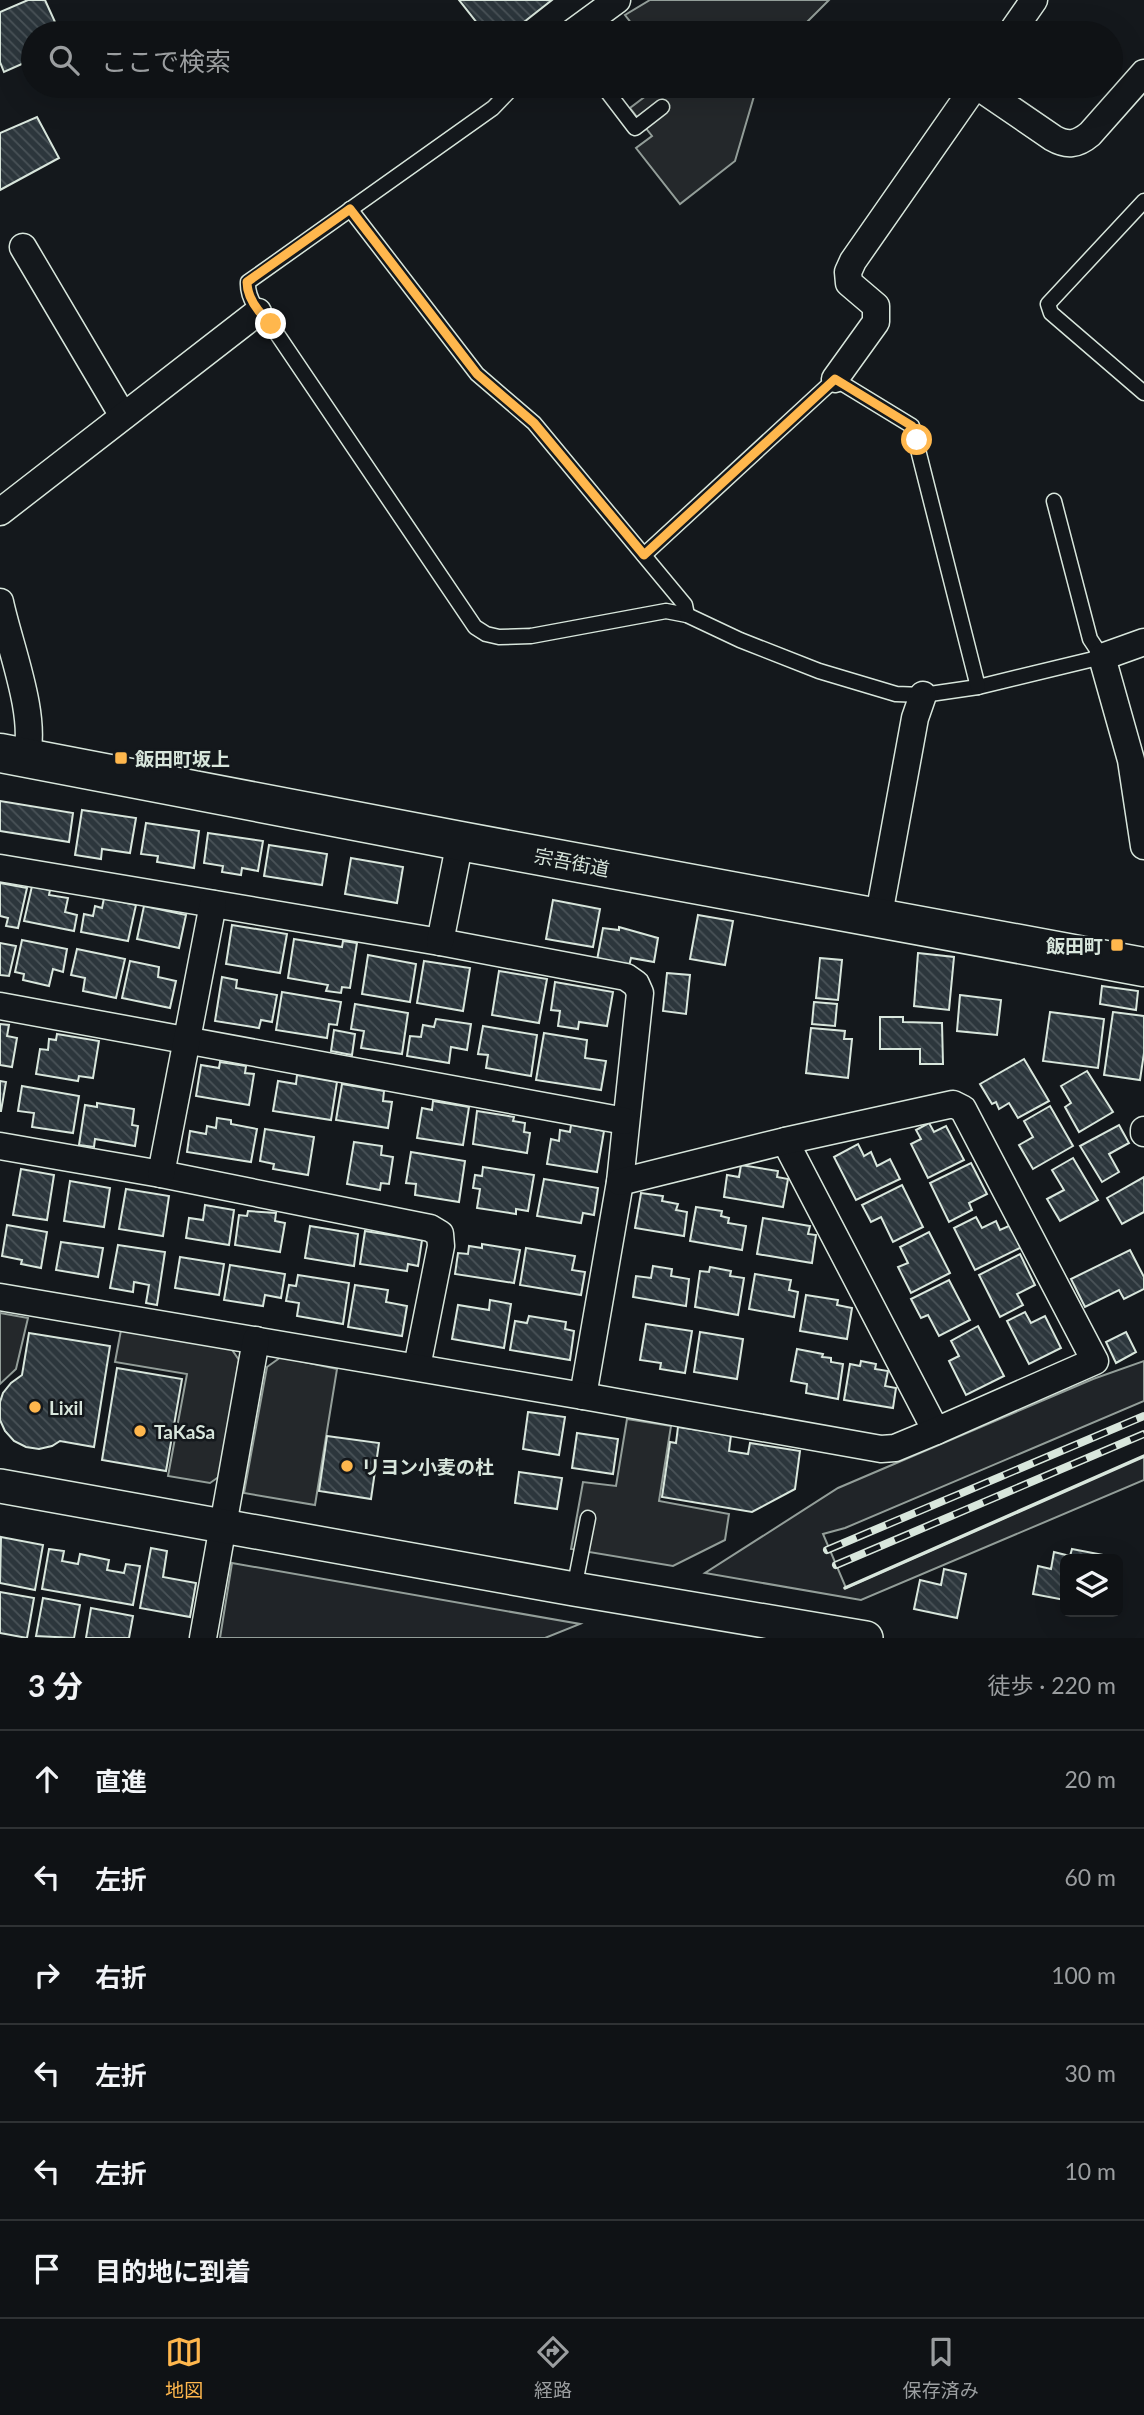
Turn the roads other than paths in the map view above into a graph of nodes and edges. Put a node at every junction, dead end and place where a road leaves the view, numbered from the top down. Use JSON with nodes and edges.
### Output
{"nodes":[{"id":1,"x":617,"y":0,"type":"edge"},
{"id":2,"x":1034,"y":0,"type":"edge"},
{"id":3,"x":588,"y":21,"type":"edge"},
{"id":4,"x":1019,"y":21,"type":"edge"},
{"id":5,"x":1144,"y":73,"type":"edge"},
{"id":6,"x":1123,"y":97,"type":"edge"},
{"id":7,"x":503,"y":98,"type":"edge"},
{"id":8,"x":612,"y":98,"type":"edge"},
{"id":9,"x":968,"y":98,"type":"edge"},
{"id":10,"x":994,"y":98,"type":"edge"},
{"id":11,"x":1122,"y":98,"type":"edge"},
{"id":12,"x":662,"y":107,"type":"dead end"},
{"id":13,"x":1144,"y":201,"type":"edge"},
{"id":14,"x":350,"y":209,"type":"junction"},
{"id":15,"x":23,"y":247,"type":"dead end"},
{"id":16,"x":258,"y":312,"type":"junction"},
{"id":17,"x":835,"y":379,"type":"junction"},
{"id":18,"x":1144,"y":393,"type":"edge"},
{"id":19,"x":123,"y":415,"type":"junction"},
{"id":20,"x":1054,"y":501,"type":"dead end"},
{"id":21,"x":0,"y":512,"type":"edge"},
{"id":22,"x":644,"y":555,"type":"junction"},
{"id":23,"x":0,"y":602,"type":"edge"},
{"id":24,"x":687,"y":615,"type":"junction"},
{"id":25,"x":1144,"y":642,"type":"edge"},
{"id":26,"x":1102,"y":657,"type":"junction"},
{"id":27,"x":978,"y":687,"type":"junction"},
{"id":28,"x":923,"y":695,"type":"junction"},
{"id":29,"x":13,"y":755,"type":"edge"},
{"id":30,"x":1137,"y":757,"type":"edge"},
{"id":31,"x":460,"y":842,"type":"junction"},
{"id":32,"x":1144,"y":846,"type":"edge"},
{"id":33,"x":0,"y":868,"type":"edge"},
{"id":34,"x":213,"y":904,"type":"junction"},
{"id":35,"x":878,"y":920,"type":"junction"},
{"id":36,"x":440,"y":942,"type":"junction"},
{"id":37,"x":1144,"y":967,"type":"edge"},
{"id":38,"x":0,"y":1006,"type":"edge"},
{"id":39,"x":188,"y":1039,"type":"junction"},
{"id":40,"x":625,"y":1121,"type":"junction"},
{"id":41,"x":786,"y":1141,"type":"junction"},
{"id":42,"x":0,"y":1146,"type":"edge"},
{"id":43,"x":161,"y":1174,"type":"junction"},
{"id":44,"x":620,"y":1182,"type":"junction"},
{"id":45,"x":0,"y":1297,"type":"edge"},
{"id":46,"x":256,"y":1340,"type":"junction"},
{"id":47,"x":417,"y":1367,"type":"junction"},
{"id":48,"x":583,"y":1396,"type":"junction"},
{"id":49,"x":936,"y":1431,"type":"junction"},
{"id":50,"x":0,"y":1486,"type":"edge"},
{"id":51,"x":588,"y":1518,"type":"dead end"},
{"id":52,"x":223,"y":1526,"type":"junction"},
{"id":53,"x":574,"y":1588,"type":"junction"},
{"id":54,"x":203,"y":1638,"type":"edge"},
{"id":55,"x":866,"y":1638,"type":"edge"}],
"edges":[{"from":1,"to":3,"type":"street"},
{"from":2,"to":4,"type":"street"},
{"from":5,"to":6,"type":"street"},
{"from":7,"to":14,"type":"lane"},
{"from":8,"to":12,"type":"lane"},
{"from":9,"to":17,"type":"street"},
{"from":10,"to":11,"type":"street"},
{"from":13,"to":18,"type":"lane"},
{"from":14,"to":16,"type":"lane"},
{"from":14,"to":22,"type":"lane"},
{"from":15,"to":19,"type":"street"},
{"from":16,"to":19,"type":"street"},
{"from":16,"to":24,"type":"lane"},
{"from":17,"to":22,"type":"lane"},
{"from":17,"to":27,"type":"lane"},
{"from":19,"to":21,"type":"street"},
{"from":20,"to":26,"type":"lane"},
{"from":22,"to":24,"type":"lane"},
{"from":23,"to":29,"type":"street"},
{"from":24,"to":28,"type":"lane"},
{"from":25,"to":26,"type":"street"},
{"from":26,"to":27,"type":"lane"},
{"from":26,"to":30,"type":"street"},
{"from":27,"to":28,"type":"lane"},
{"from":28,"to":35,"type":"street"},
{"from":29,"to":31,"type":"highway","name":"宗吾街道"},
{"from":30,"to":32,"type":"street"},
{"from":31,"to":35,"type":"highway","name":"宗吾街道"},
{"from":31,"to":36,"type":"street"},
{"from":33,"to":34,"type":"street"},
{"from":34,"to":36,"type":"street"},
{"from":34,"to":39,"type":"street"},
{"from":35,"to":37,"type":"highway","name":"宗吾街道"},
{"from":36,"to":40,"type":"street"},
{"from":38,"to":39,"type":"street"},
{"from":39,"to":40,"type":"street"},
{"from":39,"to":43,"type":"street"},
{"from":40,"to":44,"type":"street"},
{"from":41,"to":44,"type":"street"},
{"from":41,"to":49,"type":"street"},
{"from":41,"to":49,"type":"street"},
{"from":42,"to":43,"type":"street"},
{"from":43,"to":47,"type":"street"},
{"from":44,"to":48,"type":"street"},
{"from":45,"to":46,"type":"street"},
{"from":46,"to":47,"type":"street"},
{"from":46,"to":52,"type":"street"},
{"from":47,"to":48,"type":"street"},
{"from":48,"to":49,"type":"street"},
{"from":50,"to":52,"type":"street"},
{"from":51,"to":53,"type":"lane"},
{"from":52,"to":53,"type":"street"},
{"from":52,"to":54,"type":"street"},
{"from":53,"to":55,"type":"street"}]}
